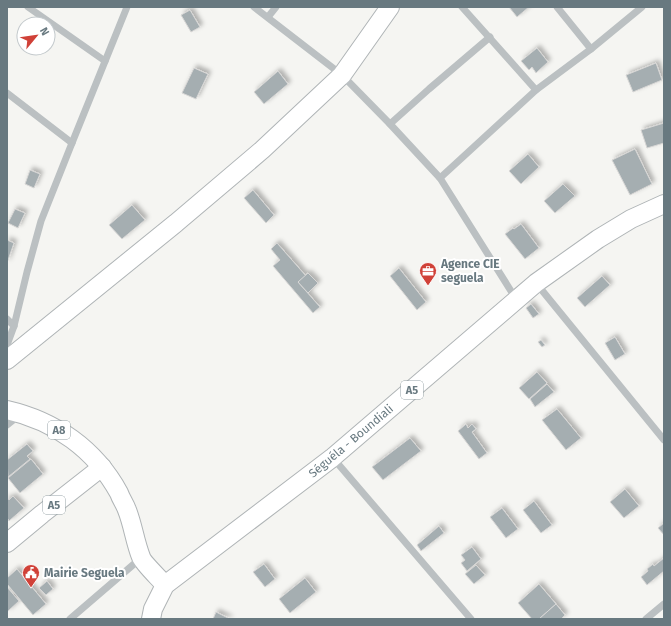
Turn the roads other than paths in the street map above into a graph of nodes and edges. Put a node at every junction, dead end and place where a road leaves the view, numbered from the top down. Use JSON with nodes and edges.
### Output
{"nodes":[{"id":1,"x":28,"y":7,"type":"edge"},
{"id":2,"x":254,"y":7,"type":"edge"},
{"id":3,"x":276,"y":7,"type":"edge"},
{"id":4,"x":390,"y":7,"type":"edge"},
{"id":5,"x":462,"y":7,"type":"edge"},
{"id":6,"x":557,"y":7,"type":"edge"},
{"id":7,"x":638,"y":8,"type":"edge"},
{"id":8,"x":123,"y":9,"type":"edge"},
{"id":9,"x":268,"y":17,"type":"junction"},
{"id":10,"x":490,"y":37,"type":"junction"},
{"id":11,"x":591,"y":49,"type":"junction"},
{"id":12,"x":105,"y":61,"type":"junction"},
{"id":13,"x":342,"y":75,"type":"junction"},
{"id":14,"x":536,"y":90,"type":"junction"},
{"id":15,"x":7,"y":92,"type":"edge"},
{"id":16,"x":390,"y":124,"type":"junction"},
{"id":17,"x":72,"y":143,"type":"junction"},
{"id":18,"x":440,"y":178,"type":"junction"},
{"id":19,"x":664,"y":204,"type":"edge"},
{"id":20,"x":536,"y":283,"type":"junction"},
{"id":21,"x":517,"y":300,"type":"junction"},
{"id":22,"x":7,"y":319,"type":"edge"},
{"id":23,"x":14,"y":326,"type":"junction"},
{"id":24,"x":7,"y":345,"type":"edge"},
{"id":25,"x":7,"y":360,"type":"edge"},
{"id":26,"x":14,"y":411,"type":"edge"},
{"id":27,"x":7,"y":425,"type":"edge"},
{"id":28,"x":664,"y":440,"type":"edge"},
{"id":29,"x":332,"y":458,"type":"junction"},
{"id":30,"x":102,"y":467,"type":"junction"},
{"id":31,"x":7,"y":543,"type":"edge"},
{"id":32,"x":141,"y":558,"type":"junction"},
{"id":33,"x":164,"y":585,"type":"junction"},
{"id":34,"x":664,"y":604,"type":"edge"},
{"id":35,"x":70,"y":619,"type":"edge"},
{"id":36,"x":151,"y":619,"type":"edge"},
{"id":37,"x":471,"y":619,"type":"edge"},
{"id":38,"x":646,"y":619,"type":"edge"}],
"edges":[{"from":1,"to":12,"type":"street"},
{"from":2,"to":9,"type":"street"},
{"from":3,"to":9,"type":"street"},
{"from":4,"to":13,"type":"main road"},
{"from":5,"to":10,"type":"street"},
{"from":6,"to":11,"type":"street"},
{"from":7,"to":11,"type":"street"},
{"from":8,"to":12,"type":"street"},
{"from":9,"to":13,"type":"street"},
{"from":10,"to":14,"type":"street"},
{"from":10,"to":16,"type":"street"},
{"from":11,"to":14,"type":"street"},
{"from":12,"to":17,"type":"street"},
{"from":13,"to":16,"type":"street"},
{"from":13,"to":25,"type":"main road"},
{"from":14,"to":18,"type":"street"},
{"from":15,"to":17,"type":"street"},
{"from":16,"to":18,"type":"street"},
{"from":17,"to":23,"type":"street"},
{"from":18,"to":21,"type":"street"},
{"from":19,"to":20,"type":"main road","name":"Séguéla - Boundiali","number":"A5"},
{"from":20,"to":21,"type":"main road","name":"Séguéla - Boundiali","number":"A5"},
{"from":20,"to":28,"type":"street"},
{"from":21,"to":29,"type":"main road","name":"Séguéla - Boundiali","number":"A5"},
{"from":22,"to":23,"type":"street"},
{"from":23,"to":24,"type":"street"},
{"from":26,"to":27,"type":"street"},
{"from":26,"to":30,"type":"main road","number":"A8"},
{"from":29,"to":33,"type":"main road","name":"Séguéla - Boundiali","number":"A5"},
{"from":29,"to":37,"type":"street"},
{"from":30,"to":31,"type":"main road","number":"A5"},
{"from":30,"to":32,"type":"main road"},
{"from":32,"to":33,"type":"main road"},
{"from":32,"to":35,"type":"street"},
{"from":33,"to":36,"type":"main road"},
{"from":34,"to":38,"type":"street"}]}
